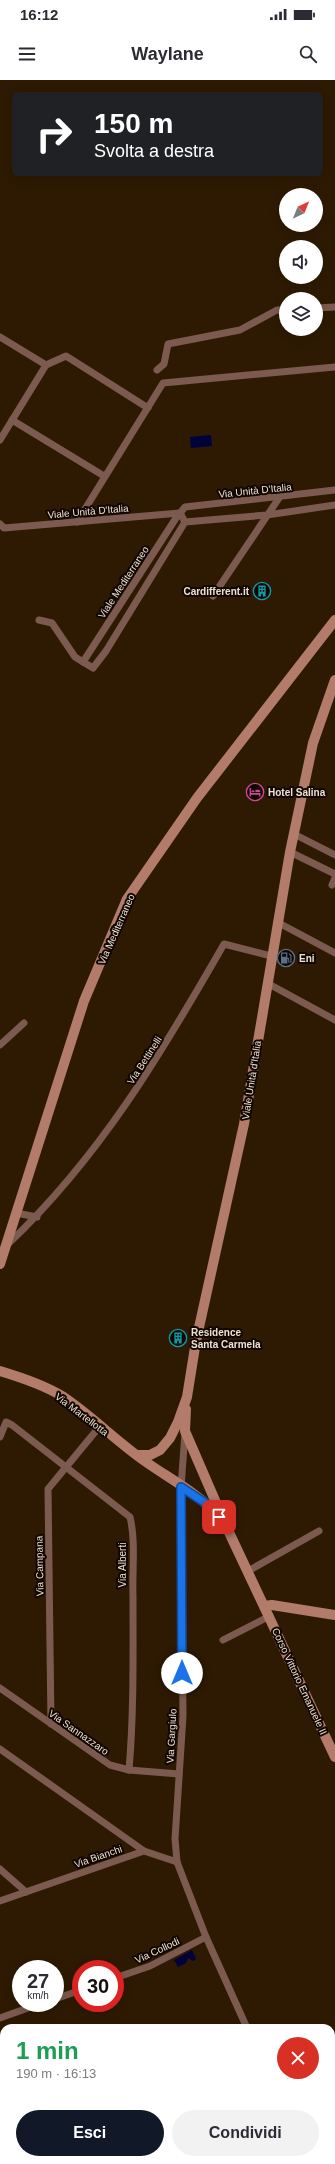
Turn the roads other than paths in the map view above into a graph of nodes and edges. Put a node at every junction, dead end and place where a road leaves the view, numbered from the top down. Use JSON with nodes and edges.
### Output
{"nodes":[{"id":1,"x":335,"y":307,"type":"edge"},
{"id":2,"x":323,"y":308,"type":"edge"},
{"id":3,"x":279,"y":310,"type":"edge"},
{"id":4,"x":0,"y":338,"type":"edge"},
{"id":5,"x":46,"y":365,"type":"junction"},
{"id":6,"x":335,"y":367,"type":"edge"},
{"id":7,"x":157,"y":370,"type":"dead end"},
{"id":8,"x":148,"y":408,"type":"junction"},
{"id":9,"x":12,"y":420,"type":"junction"},
{"id":10,"x":0,"y":440,"type":"edge"},
{"id":11,"x":104,"y":476,"type":"junction"},
{"id":12,"x":335,"y":490,"type":"edge"},
{"id":13,"x":279,"y":498,"type":"junction"},
{"id":14,"x":335,"y":505,"type":"edge"},
{"id":15,"x":180,"y":513,"type":"junction"},
{"id":16,"x":267,"y":514,"type":"junction"},
{"id":17,"x":77,"y":522,"type":"junction"},
{"id":18,"x":185,"y":522,"type":"junction"},
{"id":19,"x":0,"y":524,"type":"edge"},
{"id":20,"x":213,"y":596,"type":"dead end"},
{"id":21,"x":39,"y":620,"type":"dead end"},
{"id":22,"x":333,"y":624,"type":"edge"},
{"id":23,"x":86,"y":664,"type":"junction"},
{"id":24,"x":335,"y":680,"type":"edge"},
{"id":25,"x":294,"y":834,"type":"junction"},
{"id":26,"x":290,"y":852,"type":"junction"},
{"id":27,"x":335,"y":855,"type":"edge"},
{"id":28,"x":335,"y":874,"type":"edge"},
{"id":29,"x":335,"y":878,"type":"edge"},
{"id":30,"x":332,"y":885,"type":"dead end"},
{"id":31,"x":277,"y":922,"type":"junction"},
{"id":32,"x":335,"y":953,"type":"edge"},
{"id":33,"x":271,"y":956,"type":"junction"},
{"id":34,"x":267,"y":983,"type":"junction"},
{"id":35,"x":335,"y":1020,"type":"edge"},
{"id":36,"x":24,"y":1023,"type":"dead end"},
{"id":37,"x":0,"y":1045,"type":"edge"},
{"id":38,"x":16,"y":1213,"type":"junction"},
{"id":39,"x":37,"y":1216,"type":"junction"},
{"id":40,"x":6,"y":1246,"type":"junction"},
{"id":41,"x":0,"y":1264,"type":"edge"},
{"id":42,"x":0,"y":1371,"type":"edge"},
{"id":43,"x":186,"y":1397,"type":"junction"},
{"id":44,"x":100,"y":1426,"type":"junction"},
{"id":45,"x":185,"y":1431,"type":"junction"},
{"id":46,"x":0,"y":1437,"type":"edge"},
{"id":47,"x":137,"y":1455,"type":"junction"},
{"id":48,"x":64,"y":1467,"type":"junction"},
{"id":49,"x":181,"y":1487,"type":"junction"},
{"id":50,"x":227,"y":1528,"type":"junction"},
{"id":51,"x":319,"y":1532,"type":"dead end"},
{"id":52,"x":248,"y":1571,"type":"junction"},
{"id":53,"x":264,"y":1606,"type":"junction"},
{"id":54,"x":335,"y":1614,"type":"edge"},
{"id":55,"x":270,"y":1616,"type":"junction"},
{"id":56,"x":223,"y":1640,"type":"dead end"},
{"id":57,"x":0,"y":1688,"type":"edge"},
{"id":58,"x":51,"y":1724,"type":"junction"},
{"id":59,"x":0,"y":1749,"type":"edge"},
{"id":60,"x":335,"y":1757,"type":"edge"},
{"id":61,"x":129,"y":1770,"type":"junction"},
{"id":62,"x":179,"y":1774,"type":"junction"},
{"id":63,"x":144,"y":1851,"type":"junction"},
{"id":64,"x":178,"y":1862,"type":"junction"},
{"id":65,"x":0,"y":1869,"type":"edge"},
{"id":66,"x":26,"y":1892,"type":"junction"},
{"id":67,"x":0,"y":1901,"type":"edge"},
{"id":68,"x":206,"y":1937,"type":"junction"},
{"id":69,"x":124,"y":1975,"type":"edge"},
{"id":70,"x":17,"y":2012,"type":"edge"},
{"id":71,"x":0,"y":2018,"type":"edge"},
{"id":72,"x":245,"y":2024,"type":"edge"}],
"edges":[{"from":1,"to":2,"type":"street"},
{"from":3,"to":7,"type":"street"},
{"from":4,"to":5,"type":"street"},
{"from":5,"to":8,"type":"street"},
{"from":5,"to":9,"type":"street"},
{"from":6,"to":8,"type":"street"},
{"from":8,"to":11,"type":"street"},
{"from":9,"to":10,"type":"street"},
{"from":9,"to":11,"type":"street"},
{"from":11,"to":17,"type":"street"},
{"from":12,"to":13,"type":"street","name":"Via Unità D'Italia"},
{"from":13,"to":15,"type":"street","name":"Via Unità D'Italia"},
{"from":13,"to":16,"type":"street"},
{"from":14,"to":16,"type":"street"},
{"from":15,"to":17,"type":"street","name":"Viale Unità D'Italia"},
{"from":15,"to":18,"type":"street"},
{"from":15,"to":23,"type":"street","name":"Viale Mediterraneo"},
{"from":16,"to":18,"type":"street"},
{"from":16,"to":20,"type":"street"},
{"from":17,"to":19,"type":"street","name":"Viale Unità D'Italia"},
{"from":18,"to":23,"type":"street"},
{"from":21,"to":23,"type":"street"},
{"from":22,"to":38,"type":"main road","name":"Via Mediterraneo"},
{"from":24,"to":25,"type":"main road","name":"Viale Unità d'Italia"},
{"from":25,"to":26,"type":"main road","name":"Viale Unità d'Italia"},
{"from":25,"to":27,"type":"street"},
{"from":26,"to":28,"type":"street"},
{"from":26,"to":31,"type":"main road","name":"Viale Unità d'Italia"},
{"from":29,"to":30,"type":"street"},
{"from":31,"to":32,"type":"street"},
{"from":31,"to":33,"type":"main road","name":"Viale Unità d'Italia"},
{"from":33,"to":34,"type":"main road","name":"Viale Unità d'Italia"},
{"from":33,"to":39,"type":"street","name":"Via Bettinelli"},
{"from":34,"to":35,"type":"street"},
{"from":34,"to":43,"type":"main road","name":"Viale Unità d'Italia"},
{"from":36,"to":37,"type":"street"},
{"from":38,"to":39,"type":"street"},
{"from":38,"to":40,"type":"main road","name":"Via Mediterraneo"},
{"from":39,"to":40,"type":"street","name":"Via Bettinelli"},
{"from":40,"to":41,"type":"main road","name":"Via Mediterraneo"},
{"from":42,"to":44,"type":"main road","name":"Via Martellotta"},
{"from":43,"to":45,"type":"main road"},
{"from":43,"to":47,"type":"main road","name":"Viale Unità d'Italia"},
{"from":44,"to":47,"type":"main road","name":"Via Martellotta"},
{"from":44,"to":48,"type":"street","name":"Via Campana"},
{"from":45,"to":49,"type":"street","name":"Via Gargiulo"},
{"from":45,"to":50,"type":"main road"},
{"from":46,"to":48,"type":"street","name":"Via Alberti"},
{"from":47,"to":49,"type":"main road","name":"Via Martellotta"},
{"from":48,"to":58,"type":"street","name":"Via Campana"},
{"from":48,"to":61,"type":"street","name":"Via Alberti"},
{"from":49,"to":50,"type":"main road","name":"Via Martellotta"},
{"from":49,"to":62,"type":"street","name":"Via Gargiulo"},
{"from":50,"to":52,"type":"main road","name":"Corso Vittorio Emanuele II"},
{"from":51,"to":52,"type":"street"},
{"from":52,"to":53,"type":"main road","name":"Corso Vittorio Emanuele II"},
{"from":53,"to":54,"type":"main road"},
{"from":53,"to":55,"type":"main road","name":"Corso Vittorio Emanuele II"},
{"from":55,"to":56,"type":"street"},
{"from":55,"to":60,"type":"main road","name":"Corso Vittorio Emanuele II"},
{"from":57,"to":58,"type":"street","name":"Via Sannazzaro"},
{"from":58,"to":61,"type":"street","name":"Via Sannazzaro"},
{"from":59,"to":63,"type":"street"},
{"from":61,"to":62,"type":"street","name":"Via Sannazzaro"},
{"from":62,"to":64,"type":"street","name":"Via Gargiulo"},
{"from":63,"to":64,"type":"street"},
{"from":63,"to":66,"type":"street","name":"Via Bianchi"},
{"from":64,"to":68,"type":"street","name":"Via Gargiulo"},
{"from":65,"to":66,"type":"street"},
{"from":66,"to":67,"type":"street","name":"Via Bianchi"},
{"from":68,"to":69,"type":"street","name":"Via Collodi"},
{"from":68,"to":72,"type":"street","name":"Via Gargiulo"},
{"from":70,"to":71,"type":"street"}]}
